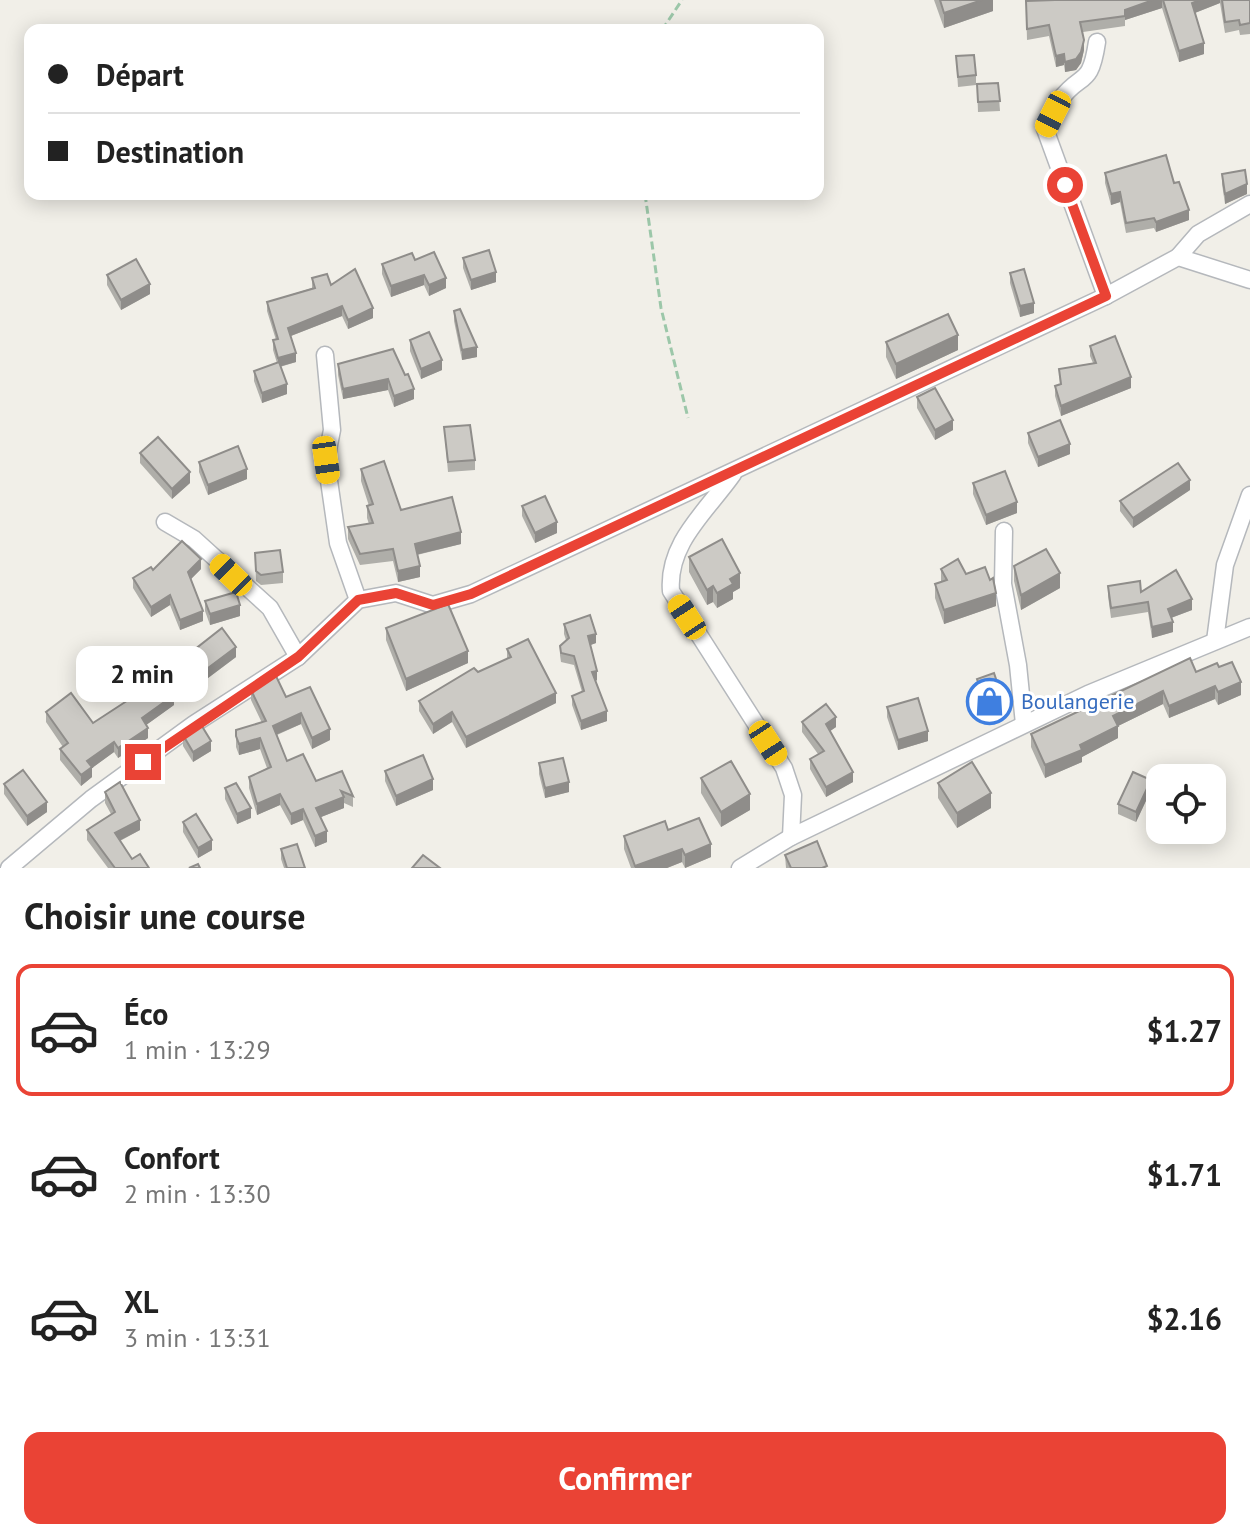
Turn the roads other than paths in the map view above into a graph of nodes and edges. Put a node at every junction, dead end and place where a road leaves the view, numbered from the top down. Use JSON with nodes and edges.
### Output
{"nodes":[{"id":1,"x":1097,"y":42,"type":"dead end"},
{"id":2,"x":1250,"y":204,"type":"edge"},
{"id":3,"x":1178,"y":257,"type":"junction"},
{"id":4,"x":1250,"y":280,"type":"edge"},
{"id":5,"x":1106,"y":296,"type":"junction"},
{"id":6,"x":325,"y":355,"type":"dead end"},
{"id":7,"x":735,"y":471,"type":"junction"},
{"id":8,"x":1250,"y":495,"type":"edge"},
{"id":9,"x":165,"y":522,"type":"dead end"},
{"id":10,"x":1004,"y":531,"type":"dead end"},
{"id":11,"x":358,"y":600,"type":"junction"},
{"id":12,"x":1250,"y":627,"type":"edge"},
{"id":13,"x":1215,"y":641,"type":"junction"},
{"id":14,"x":298,"y":657,"type":"junction"},
{"id":15,"x":1024,"y":724,"type":"junction"},
{"id":16,"x":791,"y":837,"type":"junction"},
{"id":17,"x":9,"y":868,"type":"edge"},
{"id":18,"x":740,"y":868,"type":"edge"}],
"edges":[{"from":1,"to":5,"type":"street"},
{"from":2,"to":3,"type":"street"},
{"from":3,"to":4,"type":"street"},
{"from":3,"to":5,"type":"street"},
{"from":5,"to":7,"type":"street"},
{"from":6,"to":11,"type":"street"},
{"from":7,"to":11,"type":"street"},
{"from":7,"to":16,"type":"street"},
{"from":8,"to":13,"type":"street"},
{"from":9,"to":14,"type":"street"},
{"from":10,"to":15,"type":"street"},
{"from":11,"to":14,"type":"street"},
{"from":12,"to":13,"type":"street"},
{"from":13,"to":15,"type":"street"},
{"from":14,"to":17,"type":"street"},
{"from":15,"to":16,"type":"street"},
{"from":16,"to":18,"type":"street"}]}
